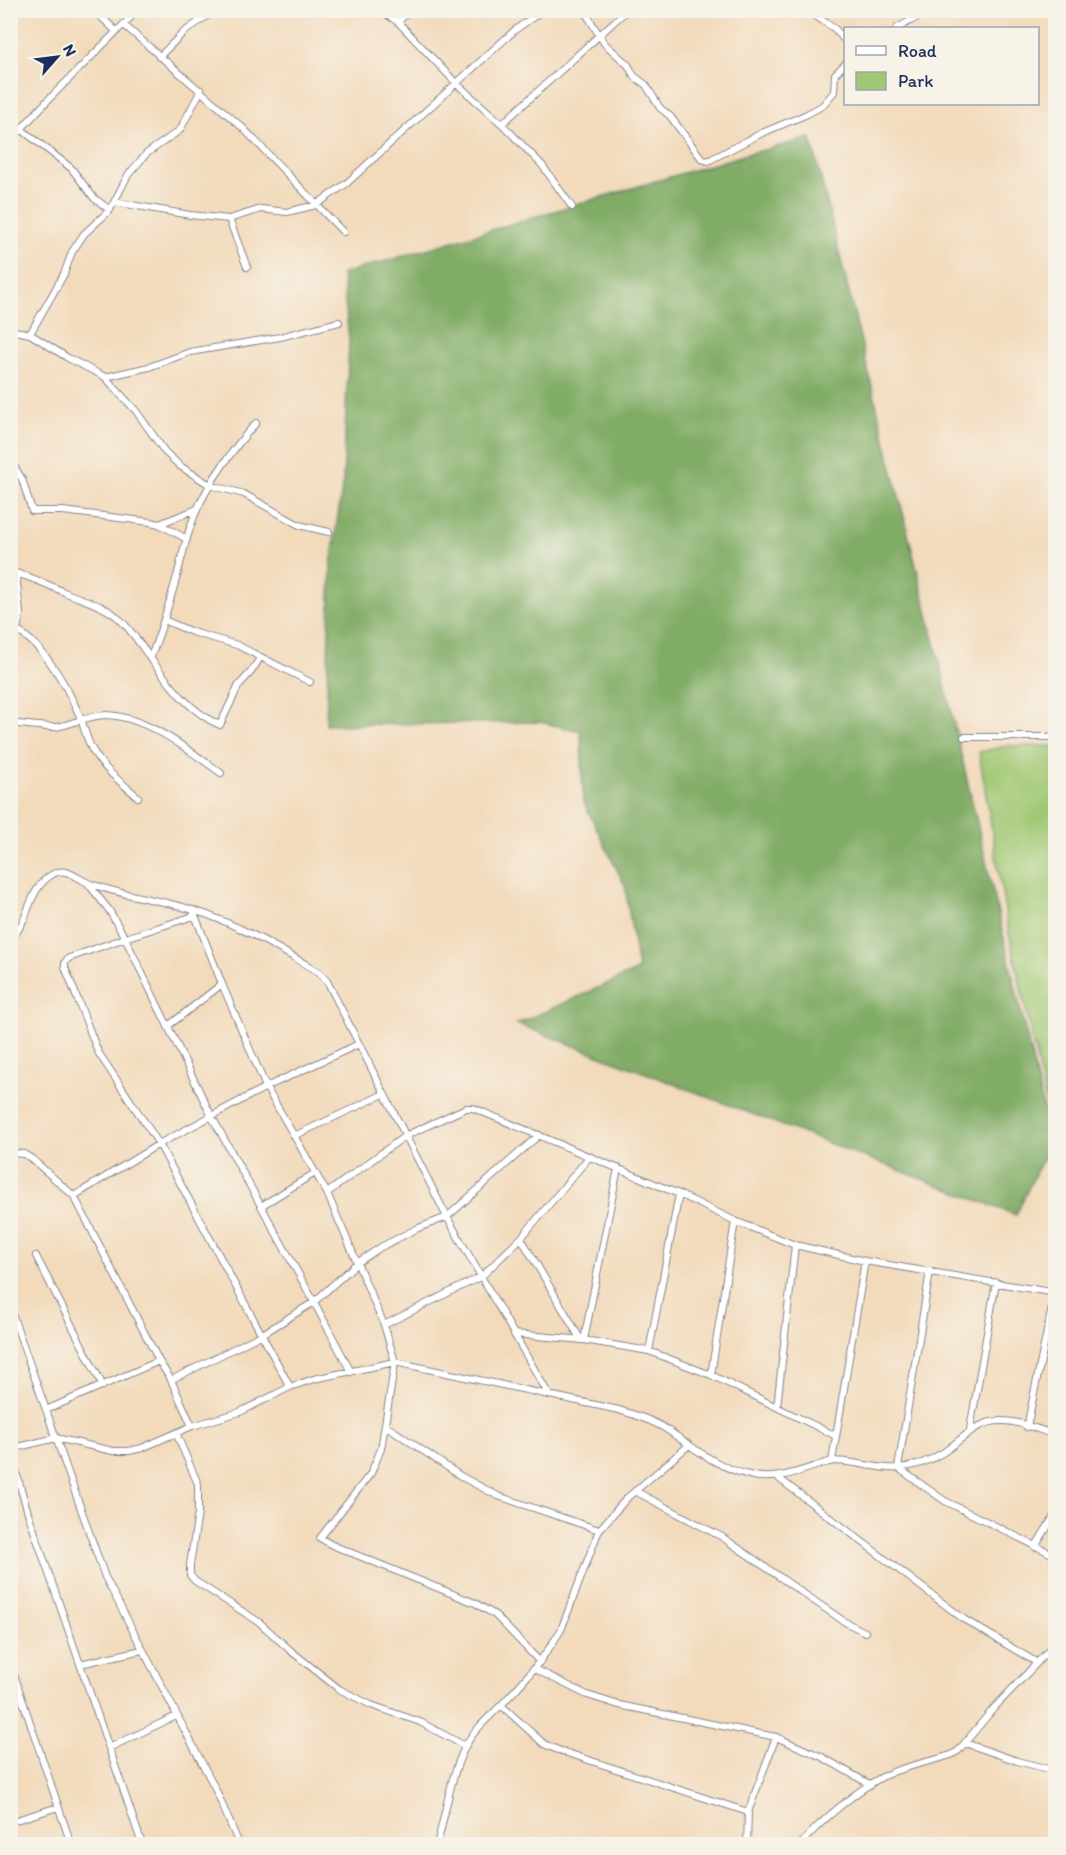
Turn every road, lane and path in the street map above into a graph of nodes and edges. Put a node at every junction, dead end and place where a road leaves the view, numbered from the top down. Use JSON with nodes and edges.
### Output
{"nodes":[{"id":1,"x":94,"y":10,"type":"edge"},
{"id":2,"x":138,"y":10,"type":"edge"},
{"id":3,"x":215,"y":10,"type":"edge"},
{"id":4,"x":380,"y":10,"type":"edge"},
{"id":5,"x":410,"y":10,"type":"edge"},
{"id":6,"x":543,"y":10,"type":"edge"},
{"id":7,"x":584,"y":10,"type":"edge"},
{"id":8,"x":627,"y":10,"type":"edge"},
{"id":9,"x":807,"y":10,"type":"edge"},
{"id":10,"x":931,"y":10,"type":"edge"},
{"id":11,"x":398,"y":22,"type":"junction"},
{"id":12,"x":124,"y":25,"type":"junction"},
{"id":13,"x":899,"y":27,"type":"edge"},
{"id":14,"x":117,"y":32,"type":"junction"},
{"id":15,"x":599,"y":35,"type":"junction"},
{"id":16,"x":844,"y":40,"type":"edge"},
{"id":17,"x":159,"y":57,"type":"junction"},
{"id":18,"x":844,"y":65,"type":"edge"},
{"id":19,"x":457,"y":84,"type":"junction"},
{"id":20,"x":201,"y":90,"type":"junction"},
{"id":21,"x":502,"y":124,"type":"junction"},
{"id":22,"x":21,"y":129,"type":"junction"},
{"id":23,"x":10,"y":141,"type":"edge"},
{"id":24,"x":114,"y":202,"type":"junction"},
{"id":25,"x":316,"y":205,"type":"junction"},
{"id":26,"x":572,"y":207,"type":"dead end"},
{"id":27,"x":110,"y":210,"type":"junction"},
{"id":28,"x":229,"y":219,"type":"junction"},
{"id":29,"x":343,"y":232,"type":"dead end"},
{"id":30,"x":247,"y":267,"type":"dead end"},
{"id":31,"x":339,"y":322,"type":"dead end"},
{"id":32,"x":10,"y":330,"type":"edge"},
{"id":33,"x":30,"y":334,"type":"junction"},
{"id":34,"x":105,"y":377,"type":"junction"},
{"id":35,"x":256,"y":423,"type":"dead end"},
{"id":36,"x":10,"y":460,"type":"edge"},
{"id":37,"x":210,"y":485,"type":"junction"},
{"id":38,"x":197,"y":509,"type":"junction"},
{"id":39,"x":159,"y":524,"type":"junction"},
{"id":40,"x":329,"y":532,"type":"dead end"},
{"id":41,"x":187,"y":539,"type":"junction"},
{"id":42,"x":13,"y":573,"type":"edge"},
{"id":43,"x":164,"y":620,"type":"junction"},
{"id":44,"x":14,"y":628,"type":"edge"},
{"id":45,"x":260,"y":658,"type":"junction"},
{"id":46,"x":150,"y":659,"type":"junction"},
{"id":47,"x":310,"y":682,"type":"dead end"},
{"id":48,"x":81,"y":720,"type":"junction"},
{"id":49,"x":18,"y":724,"type":"dead end"},
{"id":50,"x":964,"y":736,"type":"dead end"},
{"id":51,"x":1056,"y":736,"type":"edge"},
{"id":52,"x":221,"y":773,"type":"dead end"},
{"id":53,"x":138,"y":797,"type":"dead end"},
{"id":54,"x":89,"y":884,"type":"junction"},
{"id":55,"x":194,"y":913,"type":"junction"},
{"id":56,"x":125,"y":938,"type":"junction"},
{"id":57,"x":10,"y":943,"type":"edge"},
{"id":58,"x":222,"y":984,"type":"junction"},
{"id":59,"x":168,"y":1026,"type":"junction"},
{"id":60,"x":359,"y":1044,"type":"junction"},
{"id":61,"x":266,"y":1087,"type":"junction"},
{"id":62,"x":384,"y":1094,"type":"junction"},
{"id":63,"x":212,"y":1117,"type":"junction"},
{"id":64,"x":539,"y":1135,"type":"junction"},
{"id":65,"x":294,"y":1136,"type":"junction"},
{"id":66,"x":405,"y":1136,"type":"junction"},
{"id":67,"x":159,"y":1144,"type":"junction"},
{"id":68,"x":10,"y":1153,"type":"edge"},
{"id":69,"x":590,"y":1156,"type":"junction"},
{"id":70,"x":618,"y":1168,"type":"junction"},
{"id":71,"x":315,"y":1173,"type":"junction"},
{"id":72,"x":327,"y":1193,"type":"junction"},
{"id":73,"x":680,"y":1194,"type":"junction"},
{"id":74,"x":74,"y":1196,"type":"junction"},
{"id":75,"x":261,"y":1206,"type":"junction"},
{"id":76,"x":447,"y":1216,"type":"junction"},
{"id":77,"x":735,"y":1221,"type":"junction"},
{"id":78,"x":521,"y":1238,"type":"junction"},
{"id":79,"x":795,"y":1245,"type":"junction"},
{"id":80,"x":36,"y":1256,"type":"dead end"},
{"id":81,"x":865,"y":1261,"type":"junction"},
{"id":82,"x":357,"y":1263,"type":"junction"},
{"id":83,"x":930,"y":1271,"type":"junction"},
{"id":84,"x":482,"y":1276,"type":"junction"},
{"id":85,"x":996,"y":1282,"type":"junction"},
{"id":86,"x":1055,"y":1293,"type":"edge"},
{"id":87,"x":314,"y":1302,"type":"junction"},
{"id":88,"x":10,"y":1308,"type":"edge"},
{"id":89,"x":384,"y":1325,"type":"junction"},
{"id":90,"x":514,"y":1334,"type":"junction"},
{"id":91,"x":261,"y":1335,"type":"junction"},
{"id":92,"x":583,"y":1340,"type":"junction"},
{"id":93,"x":650,"y":1351,"type":"junction"},
{"id":94,"x":159,"y":1361,"type":"junction"},
{"id":95,"x":395,"y":1362,"type":"junction"},
{"id":96,"x":351,"y":1372,"type":"junction"},
{"id":97,"x":711,"y":1375,"type":"junction"},
{"id":98,"x":171,"y":1380,"type":"junction"},
{"id":99,"x":103,"y":1386,"type":"junction"},
{"id":100,"x":290,"y":1387,"type":"junction"},
{"id":101,"x":549,"y":1395,"type":"junction"},
{"id":102,"x":777,"y":1407,"type":"junction"},
{"id":103,"x":46,"y":1410,"type":"junction"},
{"id":104,"x":385,"y":1425,"type":"junction"},
{"id":105,"x":192,"y":1426,"type":"junction"},
{"id":106,"x":1028,"y":1427,"type":"junction"},
{"id":107,"x":970,"y":1430,"type":"junction"},
{"id":108,"x":176,"y":1433,"type":"junction"},
{"id":109,"x":1056,"y":1435,"type":"edge"},
{"id":110,"x":836,"y":1436,"type":"junction"},
{"id":111,"x":56,"y":1438,"type":"junction"},
{"id":112,"x":688,"y":1446,"type":"junction"},
{"id":113,"x":10,"y":1451,"type":"edge"},
{"id":114,"x":832,"y":1461,"type":"junction"},
{"id":115,"x":898,"y":1468,"type":"junction"},
{"id":116,"x":777,"y":1477,"type":"junction"},
{"id":117,"x":635,"y":1491,"type":"junction"},
{"id":118,"x":1056,"y":1513,"type":"edge"},
{"id":119,"x":599,"y":1530,"type":"junction"},
{"id":120,"x":1035,"y":1547,"type":"junction"},
{"id":121,"x":1056,"y":1557,"type":"edge"},
{"id":122,"x":865,"y":1632,"type":"dead end"},
{"id":123,"x":1056,"y":1642,"type":"edge"},
{"id":124,"x":142,"y":1650,"type":"junction"},
{"id":125,"x":540,"y":1662,"type":"junction"},
{"id":126,"x":1036,"y":1662,"type":"junction"},
{"id":127,"x":11,"y":1664,"type":"edge"},
{"id":128,"x":80,"y":1664,"type":"junction"},
{"id":129,"x":535,"y":1670,"type":"junction"},
{"id":130,"x":501,"y":1706,"type":"junction"},
{"id":131,"x":176,"y":1716,"type":"junction"},
{"id":132,"x":776,"y":1737,"type":"junction"},
{"id":133,"x":965,"y":1743,"type":"junction"},
{"id":134,"x":465,"y":1746,"type":"junction"},
{"id":135,"x":109,"y":1748,"type":"junction"},
{"id":136,"x":1056,"y":1771,"type":"edge"},
{"id":137,"x":871,"y":1785,"type":"junction"},
{"id":138,"x":58,"y":1807,"type":"junction"},
{"id":139,"x":748,"y":1812,"type":"junction"},
{"id":140,"x":10,"y":1822,"type":"edge"},
{"id":141,"x":238,"y":1844,"type":"edge"},
{"id":142,"x":71,"y":1845,"type":"edge"},
{"id":143,"x":142,"y":1845,"type":"edge"},
{"id":144,"x":437,"y":1845,"type":"edge"},
{"id":145,"x":747,"y":1845,"type":"edge"},
{"id":146,"x":801,"y":1845,"type":"edge"}],
"edges":[{"from":1,"to":14,"type":"street"},
{"from":2,"to":12,"type":"street"},
{"from":3,"to":17,"type":"street"},
{"from":4,"to":11,"type":"street"},
{"from":5,"to":11,"type":"street"},
{"from":6,"to":19,"type":"street"},
{"from":7,"to":15,"type":"street"},
{"from":8,"to":15,"type":"street"},
{"from":9,"to":16,"type":"street"},
{"from":10,"to":13,"type":"street"},
{"from":11,"to":19,"type":"street"},
{"from":12,"to":14,"type":"street"},
{"from":12,"to":17,"type":"street"},
{"from":14,"to":22,"type":"street"},
{"from":15,"to":18,"type":"street"},
{"from":15,"to":21,"type":"street"},
{"from":17,"to":20,"type":"street"},
{"from":19,"to":21,"type":"street"},
{"from":19,"to":25,"type":"street"},
{"from":20,"to":24,"type":"street"},
{"from":20,"to":25,"type":"street"},
{"from":21,"to":26,"type":"street"},
{"from":22,"to":23,"type":"street"},
{"from":22,"to":27,"type":"street"},
{"from":24,"to":27,"type":"street"},
{"from":24,"to":28,"type":"street"},
{"from":25,"to":28,"type":"street"},
{"from":25,"to":29,"type":"street"},
{"from":27,"to":33,"type":"street"},
{"from":28,"to":30,"type":"street"},
{"from":31,"to":34,"type":"street"},
{"from":32,"to":33,"type":"street"},
{"from":33,"to":34,"type":"street"},
{"from":34,"to":37,"type":"street"},
{"from":35,"to":37,"type":"street"},
{"from":36,"to":39,"type":"street"},
{"from":37,"to":38,"type":"street"},
{"from":37,"to":40,"type":"street"},
{"from":38,"to":39,"type":"street"},
{"from":38,"to":41,"type":"street"},
{"from":39,"to":41,"type":"street"},
{"from":41,"to":43,"type":"street"},
{"from":42,"to":44,"type":"street"},
{"from":42,"to":46,"type":"street"},
{"from":43,"to":45,"type":"street"},
{"from":43,"to":46,"type":"street"},
{"from":44,"to":48,"type":"street"},
{"from":45,"to":46,"type":"street"},
{"from":45,"to":47,"type":"street"},
{"from":48,"to":49,"type":"street"},
{"from":48,"to":52,"type":"street"},
{"from":48,"to":53,"type":"street"},
{"from":50,"to":51,"type":"street"},
{"from":54,"to":55,"type":"street"},
{"from":54,"to":56,"type":"street"},
{"from":54,"to":57,"type":"street"},
{"from":55,"to":56,"type":"street"},
{"from":55,"to":58,"type":"street"},
{"from":55,"to":60,"type":"street"},
{"from":56,"to":59,"type":"street"},
{"from":56,"to":67,"type":"street"},
{"from":58,"to":59,"type":"street"},
{"from":58,"to":61,"type":"street"},
{"from":59,"to":63,"type":"street"},
{"from":60,"to":61,"type":"street"},
{"from":60,"to":62,"type":"street"},
{"from":61,"to":63,"type":"street"},
{"from":61,"to":65,"type":"street"},
{"from":62,"to":65,"type":"street"},
{"from":62,"to":66,"type":"street"},
{"from":63,"to":67,"type":"street"},
{"from":63,"to":75,"type":"street"},
{"from":64,"to":66,"type":"street"},
{"from":64,"to":69,"type":"street"},
{"from":64,"to":76,"type":"street"},
{"from":65,"to":71,"type":"street"},
{"from":66,"to":72,"type":"street"},
{"from":66,"to":76,"type":"street"},
{"from":67,"to":74,"type":"street"},
{"from":67,"to":91,"type":"street"},
{"from":68,"to":74,"type":"street"},
{"from":69,"to":70,"type":"street"},
{"from":69,"to":78,"type":"street"},
{"from":70,"to":73,"type":"street"},
{"from":70,"to":92,"type":"street"},
{"from":71,"to":72,"type":"street"},
{"from":71,"to":75,"type":"street"},
{"from":72,"to":82,"type":"street"},
{"from":73,"to":77,"type":"street"},
{"from":73,"to":93,"type":"street"},
{"from":74,"to":94,"type":"street"},
{"from":75,"to":87,"type":"street"},
{"from":76,"to":82,"type":"street"},
{"from":76,"to":84,"type":"street"},
{"from":77,"to":79,"type":"street"},
{"from":77,"to":97,"type":"street"},
{"from":78,"to":84,"type":"street"},
{"from":78,"to":92,"type":"street"},
{"from":79,"to":81,"type":"street"},
{"from":79,"to":102,"type":"street"},
{"from":80,"to":99,"type":"street"},
{"from":81,"to":83,"type":"street"},
{"from":81,"to":110,"type":"street"},
{"from":82,"to":87,"type":"street"},
{"from":82,"to":89,"type":"street"},
{"from":83,"to":85,"type":"street"},
{"from":83,"to":115,"type":"street"},
{"from":84,"to":89,"type":"street"},
{"from":84,"to":90,"type":"street"},
{"from":85,"to":86,"type":"street"},
{"from":85,"to":107,"type":"street"},
{"from":86,"to":106,"type":"street"},
{"from":87,"to":91,"type":"street"},
{"from":87,"to":96,"type":"street"},
{"from":88,"to":103,"type":"street"},
{"from":89,"to":95,"type":"street"},
{"from":90,"to":92,"type":"street"},
{"from":90,"to":101,"type":"street"},
{"from":91,"to":98,"type":"street"},
{"from":91,"to":100,"type":"street"},
{"from":92,"to":93,"type":"street"},
{"from":93,"to":97,"type":"street"},
{"from":94,"to":98,"type":"street"},
{"from":94,"to":99,"type":"street"},
{"from":95,"to":96,"type":"street"},
{"from":95,"to":101,"type":"street"},
{"from":95,"to":104,"type":"street"},
{"from":96,"to":100,"type":"street"},
{"from":97,"to":102,"type":"street"},
{"from":98,"to":105,"type":"street"},
{"from":99,"to":103,"type":"street"},
{"from":100,"to":105,"type":"street"},
{"from":101,"to":112,"type":"street"},
{"from":102,"to":110,"type":"street"},
{"from":103,"to":111,"type":"street"},
{"from":104,"to":119,"type":"street"},
{"from":104,"to":125,"type":"street"},
{"from":105,"to":108,"type":"street"},
{"from":106,"to":107,"type":"street"},
{"from":106,"to":109,"type":"street"},
{"from":107,"to":115,"type":"street"},
{"from":108,"to":111,"type":"street"},
{"from":108,"to":134,"type":"street"},
{"from":110,"to":114,"type":"street"},
{"from":111,"to":113,"type":"street"},
{"from":111,"to":124,"type":"street"},
{"from":112,"to":116,"type":"street"},
{"from":112,"to":117,"type":"street"},
{"from":113,"to":128,"type":"street"},
{"from":114,"to":115,"type":"street"},
{"from":114,"to":116,"type":"street"},
{"from":115,"to":120,"type":"street"},
{"from":116,"to":126,"type":"street"},
{"from":117,"to":119,"type":"street"},
{"from":117,"to":122,"type":"street"},
{"from":118,"to":120,"type":"street"},
{"from":119,"to":125,"type":"street"},
{"from":120,"to":121,"type":"street"},
{"from":123,"to":126,"type":"street"},
{"from":124,"to":128,"type":"street"},
{"from":124,"to":131,"type":"street"},
{"from":125,"to":129,"type":"street"},
{"from":126,"to":133,"type":"street"},
{"from":127,"to":138,"type":"street"},
{"from":128,"to":135,"type":"street"},
{"from":129,"to":130,"type":"street"},
{"from":129,"to":132,"type":"street"},
{"from":130,"to":134,"type":"street"},
{"from":130,"to":139,"type":"street"},
{"from":131,"to":135,"type":"street"},
{"from":131,"to":141,"type":"street"},
{"from":132,"to":137,"type":"street"},
{"from":132,"to":139,"type":"street"},
{"from":133,"to":136,"type":"street"},
{"from":133,"to":137,"type":"street"},
{"from":134,"to":144,"type":"street"},
{"from":135,"to":143,"type":"street"},
{"from":137,"to":146,"type":"street"},
{"from":138,"to":140,"type":"street"},
{"from":138,"to":142,"type":"street"},
{"from":139,"to":145,"type":"street"}]}
